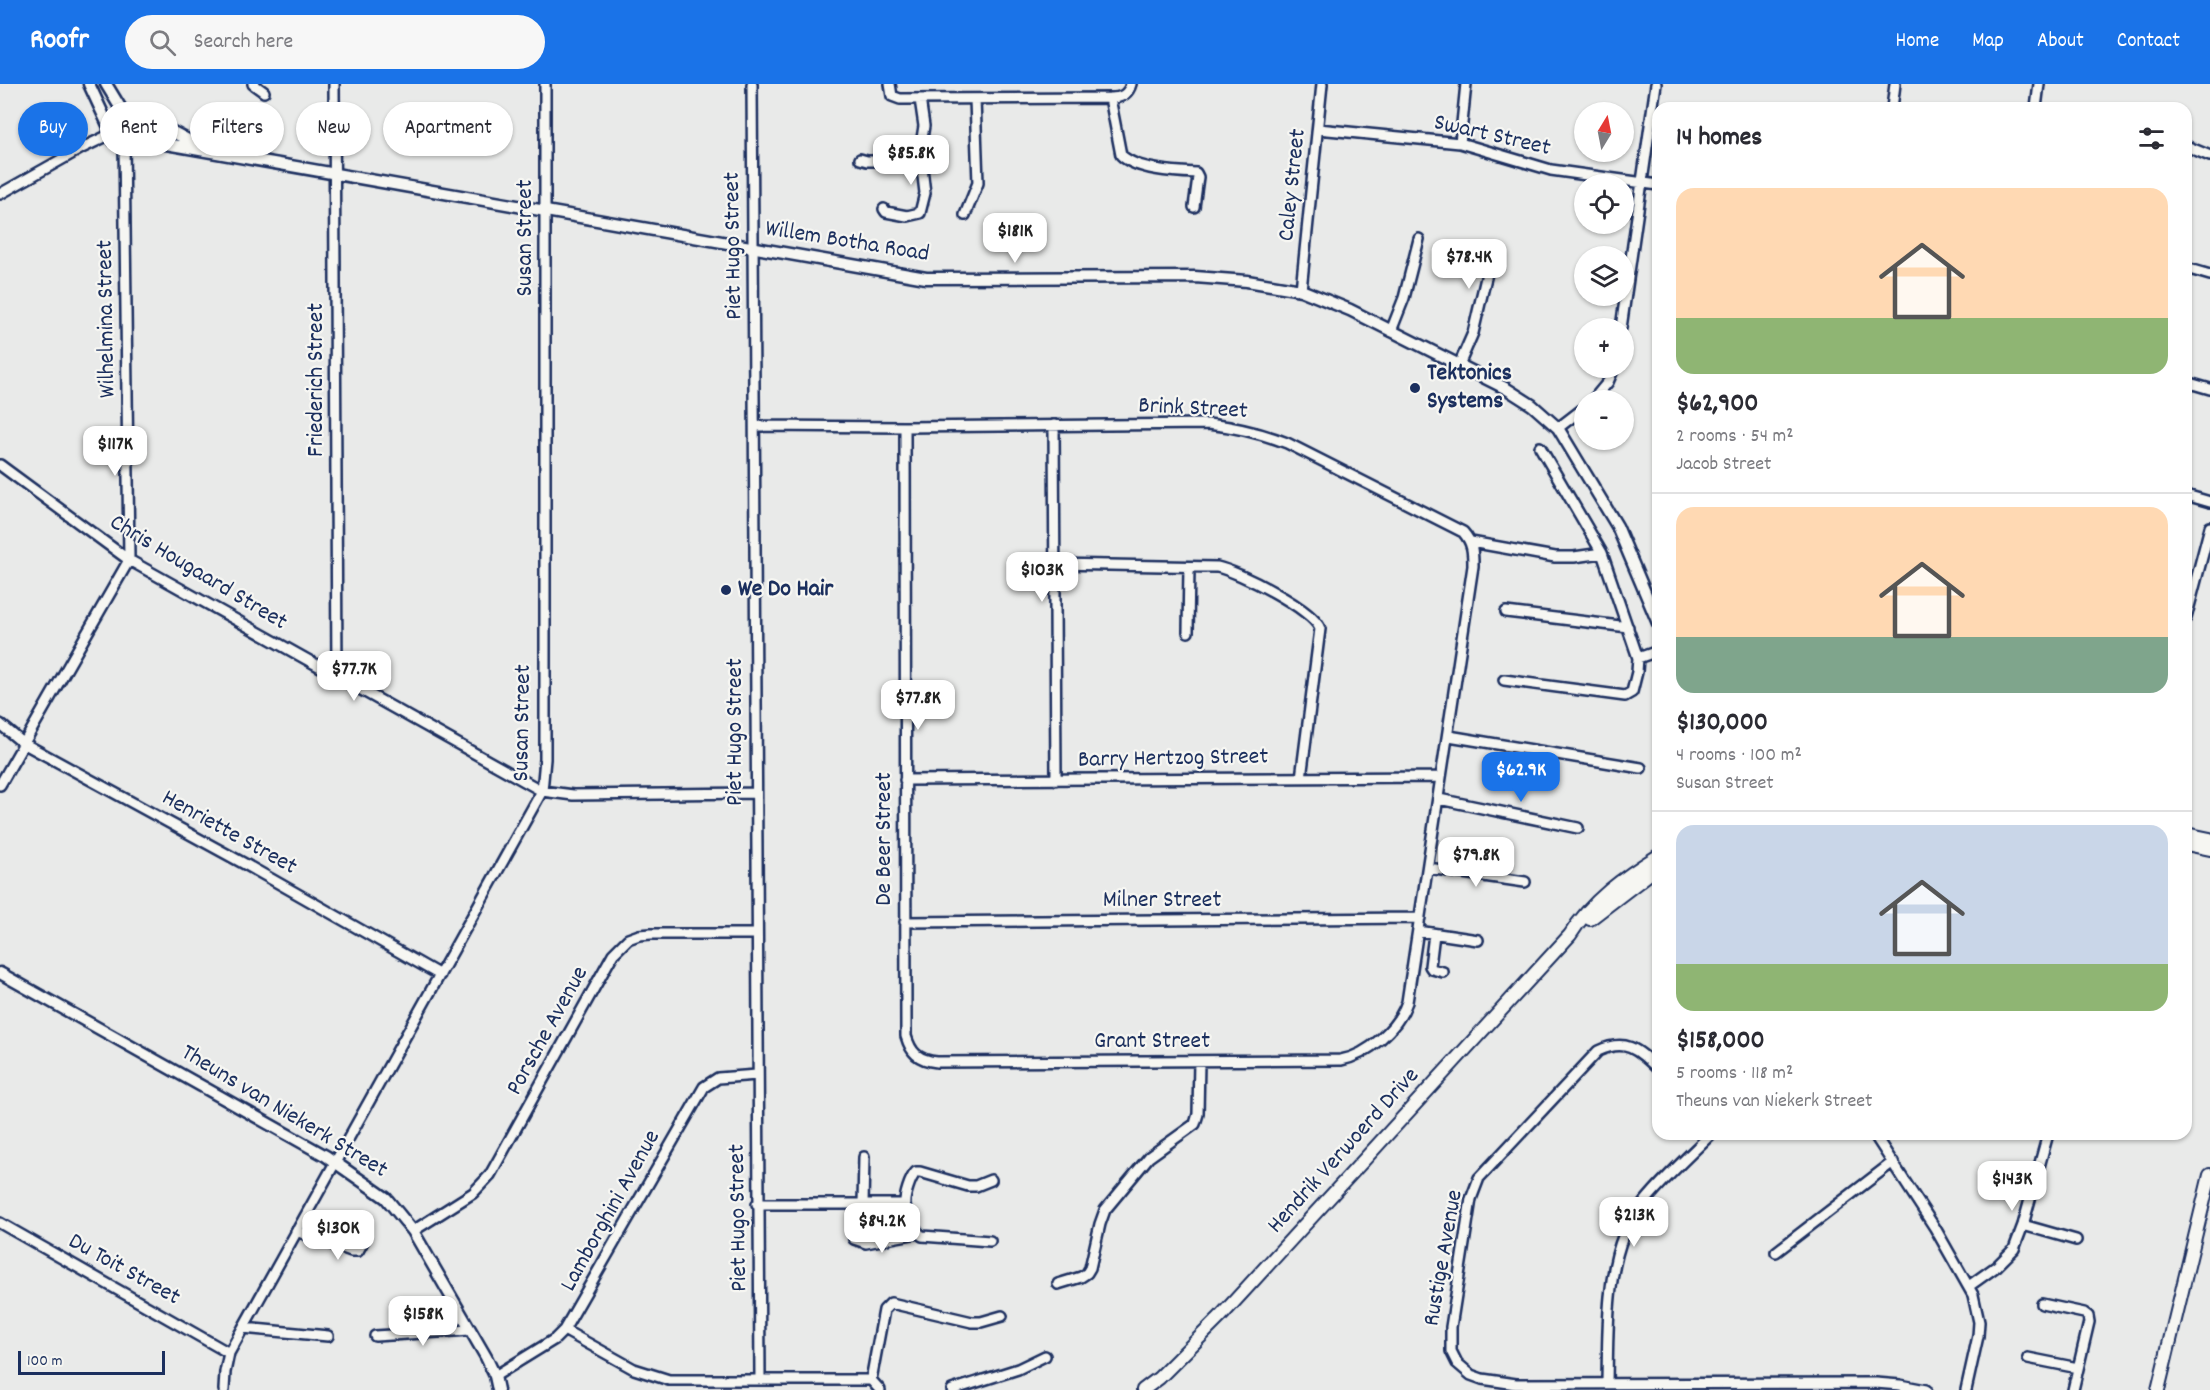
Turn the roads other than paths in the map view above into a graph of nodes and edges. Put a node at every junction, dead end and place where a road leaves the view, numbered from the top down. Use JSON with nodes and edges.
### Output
{"nodes":[{"id":1,"x":89,"y":84,"type":"edge"},
{"id":2,"x":105,"y":84,"type":"edge"},
{"id":3,"x":254,"y":84,"type":"edge"},
{"id":4,"x":334,"y":84,"type":"edge"},
{"id":5,"x":545,"y":84,"type":"edge"},
{"id":6,"x":752,"y":84,"type":"edge"},
{"id":7,"x":890,"y":84,"type":"edge"},
{"id":8,"x":1131,"y":84,"type":"edge"},
{"id":9,"x":1322,"y":84,"type":"edge"},
{"id":10,"x":1466,"y":84,"type":"edge"},
{"id":11,"x":1656,"y":84,"type":"edge"},
{"id":12,"x":1895,"y":84,"type":"edge"},
{"id":13,"x":2039,"y":84,"type":"edge"},
{"id":14,"x":264,"y":92,"type":"dead end"},
{"id":15,"x":1110,"y":98,"type":"junction"},
{"id":16,"x":920,"y":99,"type":"junction"},
{"id":17,"x":975,"y":99,"type":"junction"},
{"id":18,"x":117,"y":102,"type":"edge"},
{"id":19,"x":1653,"y":102,"type":"edge"},
{"id":20,"x":1893,"y":102,"type":"edge"},
{"id":21,"x":2037,"y":102,"type":"edge"},
{"id":22,"x":100,"y":110,"type":"edge"},
{"id":23,"x":1652,"y":110,"type":"edge"},
{"id":24,"x":1318,"y":129,"type":"junction"},
{"id":25,"x":100,"y":137,"type":"edge"},
{"id":26,"x":1460,"y":143,"type":"junction"},
{"id":27,"x":2192,"y":148,"type":"edge"},
{"id":28,"x":920,"y":151,"type":"junction"},
{"id":29,"x":128,"y":156,"type":"edge"},
{"id":30,"x":238,"y":156,"type":"edge"},
{"id":31,"x":2210,"y":156,"type":"edge"},
{"id":32,"x":860,"y":159,"type":"dead end"},
{"id":33,"x":335,"y":174,"type":"junction"},
{"id":34,"x":1641,"y":182,"type":"junction"},
{"id":35,"x":1652,"y":183,"type":"edge"},
{"id":36,"x":0,"y":194,"type":"edge"},
{"id":37,"x":1194,"y":207,"type":"dead end"},
{"id":38,"x":884,"y":209,"type":"dead end"},
{"id":39,"x":546,"y":213,"type":"junction"},
{"id":40,"x":965,"y":215,"type":"dead end"},
{"id":41,"x":1419,"y":239,"type":"dead end"},
{"id":42,"x":753,"y":248,"type":"junction"},
{"id":43,"x":1492,"y":252,"type":"dead end"},
{"id":44,"x":2192,"y":270,"type":"edge"},
{"id":45,"x":2210,"y":275,"type":"edge"},
{"id":46,"x":1301,"y":290,"type":"junction"},
{"id":47,"x":1622,"y":318,"type":"edge"},
{"id":48,"x":1391,"y":331,"type":"junction"},
{"id":49,"x":1459,"y":365,"type":"junction"},
{"id":50,"x":2192,"y":384,"type":"edge"},
{"id":51,"x":2210,"y":389,"type":"edge"},
{"id":52,"x":1574,"y":416,"type":"edge"},
{"id":53,"x":1054,"y":425,"type":"junction"},
{"id":54,"x":756,"y":426,"type":"junction"},
{"id":55,"x":904,"y":427,"type":"junction"},
{"id":56,"x":1558,"y":428,"type":"junction"},
{"id":57,"x":1540,"y":447,"type":"dead end"},
{"id":58,"x":0,"y":465,"type":"edge"},
{"id":59,"x":2192,"y":497,"type":"edge"},
{"id":60,"x":2210,"y":502,"type":"edge"},
{"id":61,"x":2210,"y":527,"type":"edge"},
{"id":62,"x":1471,"y":542,"type":"junction"},
{"id":63,"x":1602,"y":553,"type":"junction"},
{"id":64,"x":129,"y":560,"type":"junction"},
{"id":65,"x":1055,"y":564,"type":"junction"},
{"id":66,"x":1189,"y":567,"type":"junction"},
{"id":67,"x":2192,"y":592,"type":"edge"},
{"id":68,"x":1652,"y":609,"type":"edge"},
{"id":69,"x":1506,"y":612,"type":"dead end"},
{"id":70,"x":1628,"y":627,"type":"junction"},
{"id":71,"x":1188,"y":632,"type":"dead end"},
{"id":72,"x":1652,"y":653,"type":"edge"},
{"id":73,"x":1638,"y":658,"type":"junction"},
{"id":74,"x":337,"y":676,"type":"junction"},
{"id":75,"x":1504,"y":680,"type":"dead end"},
{"id":76,"x":0,"y":724,"type":"edge"},
{"id":77,"x":1449,"y":736,"type":"junction"},
{"id":78,"x":23,"y":743,"type":"junction"},
{"id":79,"x":1641,"y":768,"type":"dead end"},
{"id":80,"x":1441,"y":777,"type":"junction"},
{"id":81,"x":1301,"y":778,"type":"junction"},
{"id":82,"x":905,"y":780,"type":"junction"},
{"id":83,"x":1056,"y":780,"type":"junction"},
{"id":84,"x":0,"y":785,"type":"edge"},
{"id":85,"x":542,"y":791,"type":"junction"},
{"id":86,"x":755,"y":793,"type":"junction"},
{"id":87,"x":1439,"y":799,"type":"junction"},
{"id":88,"x":1578,"y":828,"type":"dead end"},
{"id":89,"x":2192,"y":835,"type":"edge"},
{"id":90,"x":2210,"y":839,"type":"edge"},
{"id":91,"x":2192,"y":845,"type":"edge"},
{"id":92,"x":2210,"y":849,"type":"edge"},
{"id":93,"x":1652,"y":860,"type":"edge"},
{"id":94,"x":1428,"y":868,"type":"junction"},
{"id":95,"x":1652,"y":872,"type":"edge"},
{"id":96,"x":1525,"y":882,"type":"dead end"},
{"id":97,"x":1420,"y":918,"type":"junction"},
{"id":98,"x":905,"y":922,"type":"junction"},
{"id":99,"x":1418,"y":931,"type":"junction"},
{"id":100,"x":757,"y":934,"type":"junction"},
{"id":101,"x":1434,"y":934,"type":"junction"},
{"id":102,"x":1570,"y":935,"type":"junction"},
{"id":103,"x":1478,"y":940,"type":"dead end"},
{"id":104,"x":1443,"y":972,"type":"dead end"},
{"id":105,"x":0,"y":973,"type":"edge"},
{"id":106,"x":440,"y":975,"type":"junction"},
{"id":107,"x":906,"y":1036,"type":"joint"},
{"id":108,"x":1199,"y":1061,"type":"junction"},
{"id":109,"x":1652,"y":1063,"type":"edge"},
{"id":110,"x":757,"y":1076,"type":"junction"},
{"id":111,"x":1705,"y":1140,"type":"edge"},
{"id":112,"x":1878,"y":1140,"type":"edge"},
{"id":113,"x":2046,"y":1140,"type":"edge"},
{"id":114,"x":864,"y":1157,"type":"dead end"},
{"id":115,"x":334,"y":1162,"type":"junction"},
{"id":116,"x":1893,"y":1162,"type":"junction"},
{"id":117,"x":2210,"y":1175,"type":"edge"},
{"id":118,"x":992,"y":1180,"type":"dead end"},
{"id":119,"x":758,"y":1204,"type":"junction"},
{"id":120,"x":863,"y":1204,"type":"junction"},
{"id":121,"x":904,"y":1204,"type":"junction"},
{"id":122,"x":0,"y":1223,"type":"edge"},
{"id":123,"x":2023,"y":1225,"type":"junction"},
{"id":124,"x":296,"y":1231,"type":"junction"},
{"id":125,"x":413,"y":1231,"type":"junction"},
{"id":126,"x":918,"y":1233,"type":"junction"},
{"id":127,"x":854,"y":1239,"type":"dead end"},
{"id":128,"x":364,"y":1240,"type":"dead end"},
{"id":129,"x":2076,"y":1240,"type":"dead end"},
{"id":130,"x":990,"y":1241,"type":"dead end"},
{"id":131,"x":1776,"y":1252,"type":"dead end"},
{"id":132,"x":1058,"y":1284,"type":"dead end"},
{"id":133,"x":1969,"y":1286,"type":"junction"},
{"id":134,"x":2042,"y":1304,"type":"dead end"},
{"id":135,"x":1002,"y":1316,"type":"dead end"},
{"id":136,"x":243,"y":1328,"type":"junction"},
{"id":137,"x":470,"y":1330,"type":"junction"},
{"id":138,"x":564,"y":1330,"type":"junction"},
{"id":139,"x":328,"y":1336,"type":"dead end"},
{"id":140,"x":375,"y":1336,"type":"dead end"},
{"id":141,"x":229,"y":1353,"type":"junction"},
{"id":142,"x":1044,"y":1356,"type":"dead end"},
{"id":143,"x":2028,"y":1358,"type":"dead end"},
{"id":144,"x":2078,"y":1368,"type":"junction"},
{"id":145,"x":760,"y":1380,"type":"junction"},
{"id":146,"x":871,"y":1380,"type":"junction"},
{"id":147,"x":1607,"y":1383,"type":"junction"},
{"id":148,"x":496,"y":1386,"type":"edge"},
{"id":149,"x":225,"y":1390,"type":"edge"},
{"id":150,"x":880,"y":1390,"type":"edge"},
{"id":151,"x":952,"y":1390,"type":"edge"},
{"id":152,"x":1143,"y":1390,"type":"edge"},
{"id":153,"x":1926,"y":1390,"type":"edge"},
{"id":154,"x":1966,"y":1390,"type":"edge"},
{"id":155,"x":2073,"y":1390,"type":"edge"},
{"id":156,"x":2158,"y":1390,"type":"edge"}],
"edges":[{"from":1,"to":22,"type":"street"},
{"from":2,"to":18,"type":"street"},
{"from":3,"to":14,"type":"street"},
{"from":4,"to":33,"type":"street","name":"Friederich Street"},
{"from":5,"to":39,"type":"street","name":"Susan Street"},
{"from":6,"to":42,"type":"street","name":"Piet Hugo Street"},
{"from":7,"to":16,"type":"street"},
{"from":8,"to":15,"type":"street"},
{"from":9,"to":24,"type":"street","name":"Caley Street"},
{"from":10,"to":26,"type":"street"},
{"from":11,"to":19,"type":"street"},
{"from":12,"to":20,"type":"street"},
{"from":13,"to":21,"type":"street"},
{"from":15,"to":17,"type":"street"},
{"from":15,"to":37,"type":"street"},
{"from":16,"to":17,"type":"street"},
{"from":16,"to":28,"type":"street"},
{"from":17,"to":40,"type":"street"},
{"from":23,"to":34,"type":"street"},
{"from":24,"to":26,"type":"street","name":"Swart Street"},
{"from":24,"to":46,"type":"street","name":"Caley Street"},
{"from":25,"to":36,"type":"street"},
{"from":26,"to":34,"type":"street","name":"Swart Street"},
{"from":27,"to":31,"type":"street"},
{"from":28,"to":32,"type":"street"},
{"from":28,"to":38,"type":"street"},
{"from":29,"to":64,"type":"street","name":"Wilhelmina Street"},
{"from":30,"to":33,"type":"street","name":"Willem Botha Road"},
{"from":33,"to":39,"type":"street","name":"Willem Botha Road"},
{"from":33,"to":74,"type":"street","name":"Friederich Street"},
{"from":34,"to":35,"type":"street","name":"Swart Street"},
{"from":34,"to":47,"type":"street"},
{"from":39,"to":42,"type":"street","name":"Willem Botha Road"},
{"from":39,"to":85,"type":"street","name":"Susan Street"},
{"from":41,"to":48,"type":"street"},
{"from":42,"to":46,"type":"street","name":"Willem Botha Road"},
{"from":42,"to":54,"type":"street","name":"Piet Hugo Street"},
{"from":43,"to":49,"type":"street"},
{"from":44,"to":45,"type":"street"},
{"from":46,"to":48,"type":"street","name":"Willem Botha Road"},
{"from":48,"to":49,"type":"street","name":"Willem Botha Road"},
{"from":49,"to":56,"type":"street","name":"Willem Botha Road"},
{"from":50,"to":51,"type":"street"},
{"from":52,"to":56,"type":"street"},
{"from":53,"to":55,"type":"street","name":"Brink Street"},
{"from":53,"to":62,"type":"street","name":"Brink Street"},
{"from":53,"to":65,"type":"street"},
{"from":54,"to":55,"type":"street","name":"Brink Street"},
{"from":54,"to":86,"type":"street","name":"Piet Hugo Street"},
{"from":55,"to":82,"type":"street","name":"De Beer Street"},
{"from":56,"to":68,"type":"street","name":"Willem Botha Road"},
{"from":57,"to":63,"type":"street"},
{"from":58,"to":64,"type":"street","name":"Chris Hougaard Street"},
{"from":59,"to":60,"type":"street"},
{"from":61,"to":67,"type":"street"},
{"from":62,"to":63,"type":"street"},
{"from":62,"to":77,"type":"street"},
{"from":63,"to":70,"type":"street"},
{"from":64,"to":74,"type":"street","name":"Chris Hougaard Street"},
{"from":64,"to":78,"type":"street"},
{"from":65,"to":66,"type":"street"},
{"from":65,"to":83,"type":"street"},
{"from":66,"to":71,"type":"street"},
{"from":66,"to":81,"type":"street"},
{"from":69,"to":70,"type":"street"},
{"from":70,"to":73,"type":"street"},
{"from":72,"to":73,"type":"street"},
{"from":73,"to":75,"type":"street"},
{"from":74,"to":85,"type":"street","name":"Chris Hougaard Street"},
{"from":76,"to":78,"type":"street","name":"Henriette Street"},
{"from":77,"to":79,"type":"street"},
{"from":77,"to":80,"type":"street"},
{"from":78,"to":84,"type":"street"},
{"from":78,"to":106,"type":"street","name":"Henriette Street"},
{"from":80,"to":81,"type":"street","name":"Barry Hertzog Street"},
{"from":80,"to":87,"type":"street"},
{"from":81,"to":83,"type":"street","name":"Barry Hertzog Street"},
{"from":82,"to":83,"type":"street","name":"Barry Hertzog Street"},
{"from":82,"to":98,"type":"street","name":"De Beer Street"},
{"from":85,"to":86,"type":"street","name":"Chris Hougaard Street"},
{"from":85,"to":106,"type":"street","name":"Susan Street"},
{"from":86,"to":100,"type":"street","name":"Piet Hugo Street"},
{"from":87,"to":88,"type":"street"},
{"from":87,"to":94,"type":"street"},
{"from":89,"to":90,"type":"main road"},
{"from":91,"to":92,"type":"main road"},
{"from":93,"to":102,"type":"main road","name":"Hendrik Verwoerd Drive"},
{"from":94,"to":96,"type":"street"},
{"from":94,"to":97,"type":"street"},
{"from":95,"to":102,"type":"main road","name":"Hendrik Verwoerd Drive"},
{"from":97,"to":98,"type":"street","name":"Milner Street"},
{"from":97,"to":99,"type":"street"},
{"from":98,"to":107,"type":"street","name":"De Beer Street"},
{"from":99,"to":101,"type":"street"},
{"from":99,"to":108,"type":"street","name":"Grant Street"},
{"from":100,"to":110,"type":"street","name":"Piet Hugo Street"},
{"from":100,"to":125,"type":"street","name":"Porsche Avenue"},
{"from":101,"to":103,"type":"street"},
{"from":101,"to":104,"type":"street"},
{"from":102,"to":152,"type":"main road","name":"Hendrik Verwoerd Drive"},
{"from":105,"to":115,"type":"street","name":"Theuns van Niekerk Street"},
{"from":106,"to":115,"type":"street","name":"Susan Street"},
{"from":107,"to":108,"type":"street","name":"Grant Street"},
{"from":108,"to":132,"type":"street"},
{"from":109,"to":147,"type":"street","name":"Rustige Avenue"},
{"from":110,"to":119,"type":"street","name":"Piet Hugo Street"},
{"from":110,"to":138,"type":"street","name":"Lamborghini Avenue"},
{"from":111,"to":147,"type":"street"},
{"from":112,"to":116,"type":"street"},
{"from":113,"to":123,"type":"street"},
{"from":114,"to":120,"type":"street"},
{"from":115,"to":124,"type":"street","name":"Susan Street"},
{"from":115,"to":125,"type":"street","name":"Theuns van Niekerk Street"},
{"from":116,"to":131,"type":"street"},
{"from":116,"to":133,"type":"street"},
{"from":117,"to":156,"type":"main road"},
{"from":118,"to":121,"type":"street"},
{"from":119,"to":120,"type":"street"},
{"from":119,"to":145,"type":"street","name":"Piet Hugo Street"},
{"from":120,"to":121,"type":"street"},
{"from":121,"to":126,"type":"street"},
{"from":122,"to":141,"type":"street","name":"Du Toit Street"},
{"from":123,"to":129,"type":"street"},
{"from":123,"to":133,"type":"street"},
{"from":124,"to":128,"type":"street"},
{"from":124,"to":136,"type":"street","name":"Susan Street"},
{"from":125,"to":137,"type":"street","name":"Theuns van Niekerk Street"},
{"from":126,"to":127,"type":"street"},
{"from":126,"to":130,"type":"street"},
{"from":133,"to":154,"type":"street"},
{"from":134,"to":144,"type":"street"},
{"from":135,"to":146,"type":"street"},
{"from":136,"to":139,"type":"street"},
{"from":136,"to":141,"type":"street","name":"Susan Street"},
{"from":137,"to":140,"type":"street"},
{"from":137,"to":148,"type":"street","name":"Theuns van Niekerk Street"},
{"from":138,"to":145,"type":"street"},
{"from":138,"to":148,"type":"street","name":"Lamborghini Avenue"},
{"from":141,"to":149,"type":"street","name":"Susan Street"},
{"from":142,"to":151,"type":"street"},
{"from":143,"to":144,"type":"street"},
{"from":144,"to":155,"type":"street"},
{"from":145,"to":146,"type":"street"},
{"from":146,"to":150,"type":"street"},
{"from":147,"to":153,"type":"street","name":"Rustige Avenue"}]}
